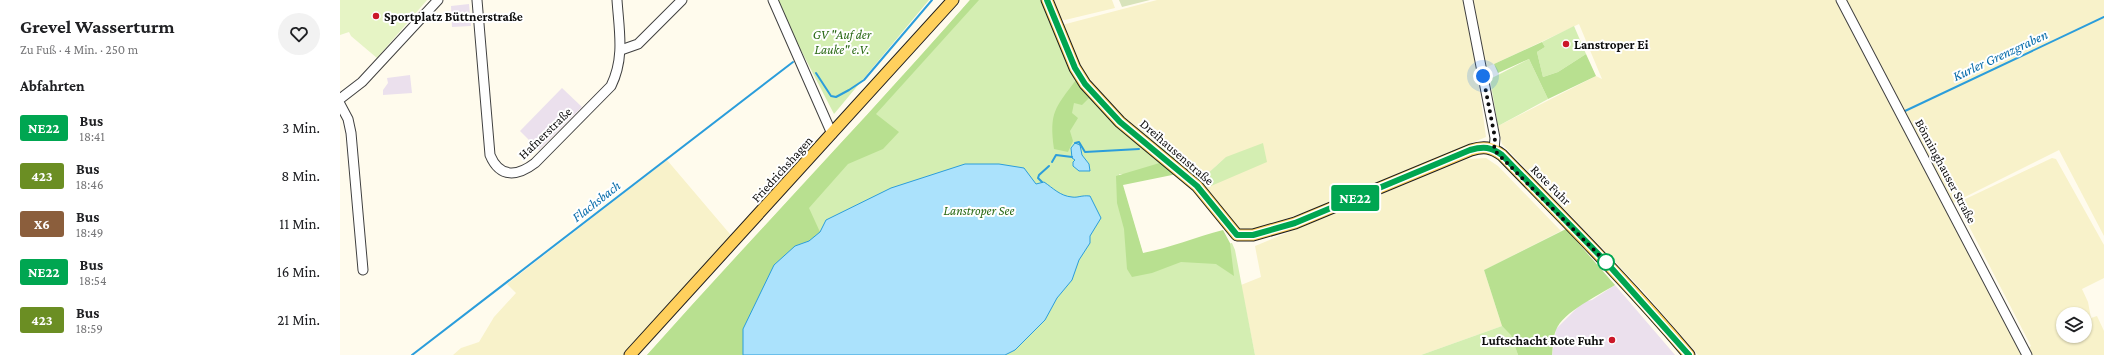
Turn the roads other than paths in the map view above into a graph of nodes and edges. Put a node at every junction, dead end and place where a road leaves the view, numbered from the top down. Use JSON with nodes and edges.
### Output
{"nodes":[{"id":1,"x":438,"y":0,"type":"edge"},
{"id":2,"x":477,"y":0,"type":"edge"},
{"id":3,"x":617,"y":0,"type":"edge"},
{"id":4,"x":682,"y":0,"type":"edge"},
{"id":5,"x":773,"y":0,"type":"edge"},
{"id":6,"x":953,"y":0,"type":"edge"},
{"id":7,"x":1047,"y":0,"type":"edge"},
{"id":8,"x":1468,"y":0,"type":"edge"},
{"id":9,"x":1841,"y":0,"type":"edge"},
{"id":10,"x":621,"y":50,"type":"junction"},
{"id":11,"x":340,"y":99,"type":"edge"},
{"id":12,"x":340,"y":104,"type":"edge"},
{"id":13,"x":832,"y":134,"type":"junction"},
{"id":14,"x":1494,"y":150,"type":"junction"},
{"id":15,"x":363,"y":270,"type":"dead end"},
{"id":16,"x":630,"y":355,"type":"edge"},
{"id":17,"x":1689,"y":355,"type":"edge"},
{"id":18,"x":2027,"y":355,"type":"edge"}],
"edges":[{"from":1,"to":11,"type":"street"},
{"from":2,"to":10,"type":"street","name":"Hafnerstraße"},
{"from":3,"to":10,"type":"street","name":"Hafnerstraße"},
{"from":4,"to":10,"type":"street"},
{"from":5,"to":13,"type":"street"},
{"from":6,"to":13,"type":"main road","name":"Friedrichshagen"},
{"from":7,"to":14,"type":"main road","name":"Dreihausenstraße"},
{"from":8,"to":14,"type":"street"},
{"from":9,"to":18,"type":"street","name":"Bönninghauser Straße"},
{"from":12,"to":15,"type":"street"},
{"from":13,"to":16,"type":"main road","name":"Friedrichshagen"},
{"from":14,"to":17,"type":"main road","name":"Rote Fuhr"}]}
